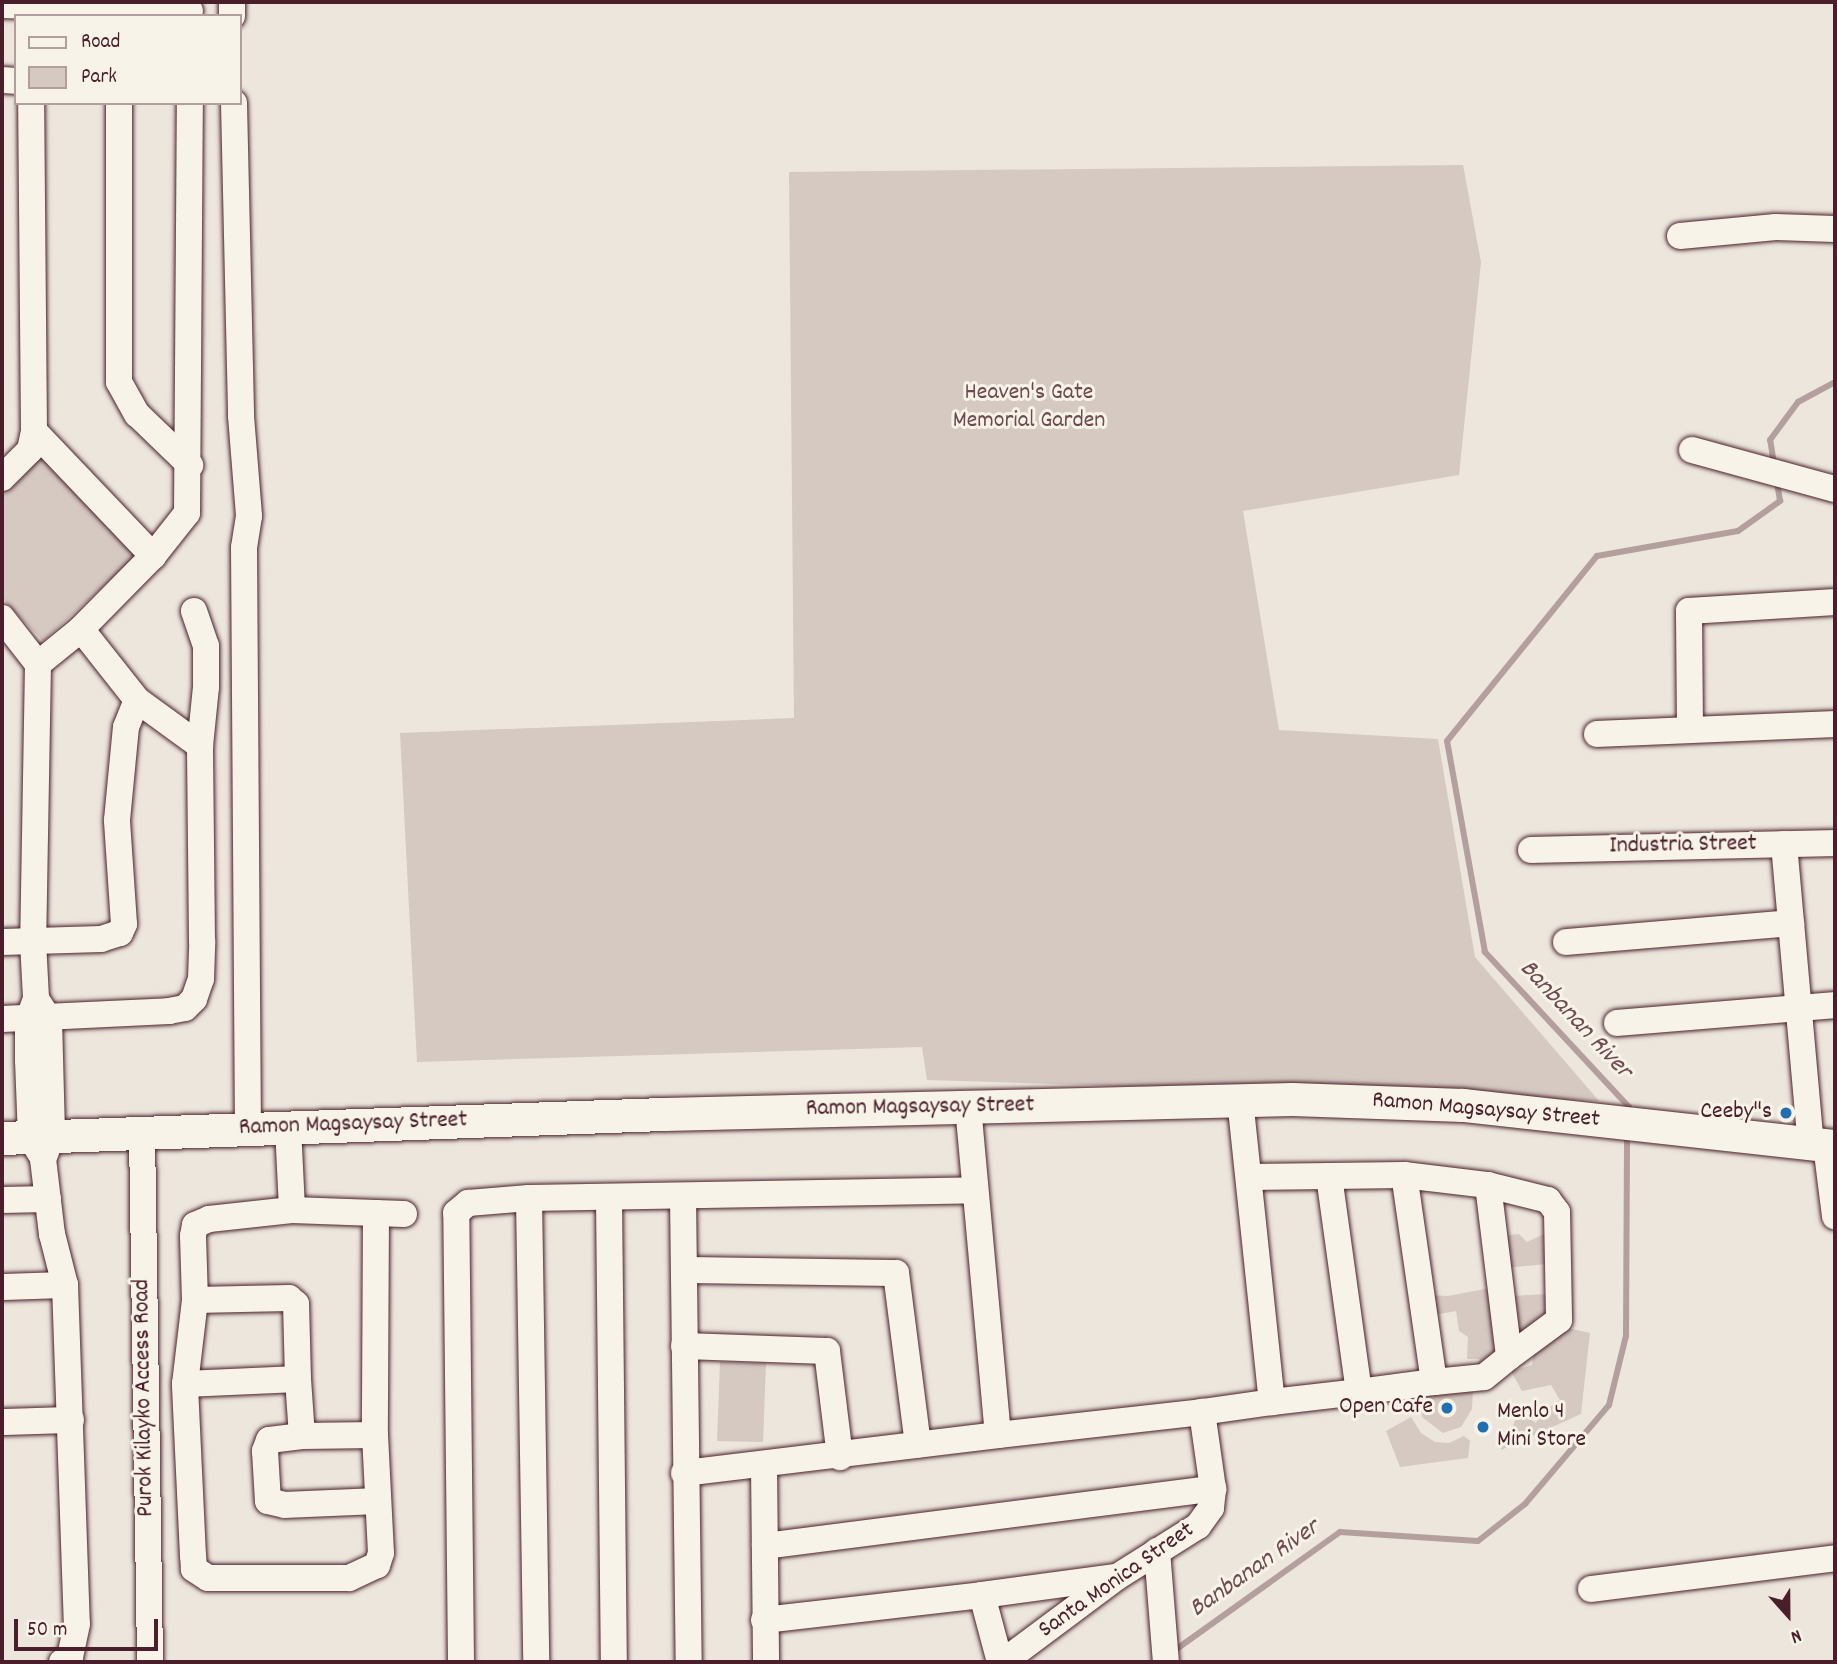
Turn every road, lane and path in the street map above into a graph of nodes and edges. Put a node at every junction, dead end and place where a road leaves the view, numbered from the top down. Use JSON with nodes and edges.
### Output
{"nodes":[{"id":1,"x":17,"y":9,"type":"edge"},
{"id":2,"x":190,"y":9,"type":"edge"},
{"id":3,"x":31,"y":105,"type":"edge"},
{"id":4,"x":119,"y":105,"type":"edge"},
{"id":5,"x":190,"y":105,"type":"edge"},
{"id":6,"x":234,"y":105,"type":"edge"},
{"id":7,"x":1835,"y":229,"type":"edge"},
{"id":8,"x":1679,"y":236,"type":"dead end"},
{"id":9,"x":34,"y":431,"type":"junction"},
{"id":10,"x":1692,"y":450,"type":"dead end"},
{"id":11,"x":190,"y":465,"type":"junction"},
{"id":12,"x":2,"y":478,"type":"edge"},
{"id":13,"x":1835,"y":489,"type":"edge"},
{"id":14,"x":153,"y":556,"type":"junction"},
{"id":15,"x":1835,"y":602,"type":"edge"},
{"id":16,"x":194,"y":611,"type":"dead end"},
{"id":17,"x":81,"y":629,"type":"junction"},
{"id":18,"x":7,"y":635,"type":"edge"},
{"id":19,"x":38,"y":664,"type":"junction"},
{"id":20,"x":137,"y":700,"type":"junction"},
{"id":21,"x":1835,"y":724,"type":"edge"},
{"id":22,"x":1690,"y":730,"type":"junction"},
{"id":23,"x":1597,"y":734,"type":"dead end"},
{"id":24,"x":200,"y":746,"type":"junction"},
{"id":25,"x":1835,"y":843,"type":"edge"},
{"id":26,"x":1784,"y":844,"type":"junction"},
{"id":27,"x":1531,"y":850,"type":"dead end"},
{"id":28,"x":1791,"y":923,"type":"junction"},
{"id":29,"x":33,"y":941,"type":"junction"},
{"id":30,"x":2,"y":942,"type":"edge"},
{"id":31,"x":1566,"y":942,"type":"dead end"},
{"id":32,"x":1835,"y":1005,"type":"edge"},
{"id":33,"x":1799,"y":1008,"type":"junction"},
{"id":34,"x":38,"y":1012,"type":"junction"},
{"id":35,"x":2,"y":1019,"type":"edge"},
{"id":36,"x":1617,"y":1023,"type":"dead end"},
{"id":37,"x":1240,"y":1099,"type":"junction"},
{"id":38,"x":968,"y":1106,"type":"junction"},
{"id":39,"x":288,"y":1127,"type":"junction"},
{"id":40,"x":248,"y":1129,"type":"junction"},
{"id":41,"x":142,"y":1133,"type":"junction"},
{"id":42,"x":32,"y":1143,"type":"edge"},
{"id":43,"x":1824,"y":1145,"type":"edge"},
{"id":44,"x":1404,"y":1175,"type":"junction"},
{"id":45,"x":1329,"y":1176,"type":"junction"},
{"id":46,"x":1250,"y":1177,"type":"junction"},
{"id":47,"x":1488,"y":1185,"type":"junction"},
{"id":48,"x":974,"y":1190,"type":"junction"},
{"id":49,"x":683,"y":1196,"type":"junction"},
{"id":50,"x":529,"y":1198,"type":"junction"},
{"id":51,"x":47,"y":1199,"type":"junction"},
{"id":52,"x":609,"y":1199,"type":"junction"},
{"id":53,"x":2,"y":1200,"type":"edge"},
{"id":54,"x":292,"y":1210,"type":"junction"},
{"id":55,"x":376,"y":1213,"type":"junction"},
{"id":56,"x":404,"y":1214,"type":"dead end"},
{"id":57,"x":1835,"y":1216,"type":"edge"},
{"id":58,"x":685,"y":1270,"type":"junction"},
{"id":59,"x":65,"y":1285,"type":"junction"},
{"id":60,"x":2,"y":1287,"type":"edge"},
{"id":61,"x":195,"y":1300,"type":"junction"},
{"id":62,"x":684,"y":1346,"type":"junction"},
{"id":63,"x":1509,"y":1357,"type":"junction"},
{"id":64,"x":298,"y":1379,"type":"junction"},
{"id":65,"x":1434,"y":1382,"type":"junction"},
{"id":66,"x":185,"y":1384,"type":"junction"},
{"id":67,"x":1359,"y":1392,"type":"junction"},
{"id":68,"x":1272,"y":1402,"type":"junction"},
{"id":69,"x":1202,"y":1412,"type":"junction"},
{"id":70,"x":71,"y":1420,"type":"junction"},
{"id":71,"x":2,"y":1422,"type":"edge"},
{"id":72,"x":998,"y":1434,"type":"junction"},
{"id":73,"x":375,"y":1435,"type":"junction"},
{"id":74,"x":302,"y":1436,"type":"junction"},
{"id":75,"x":918,"y":1445,"type":"junction"},
{"id":76,"x":840,"y":1457,"type":"junction"},
{"id":77,"x":764,"y":1465,"type":"junction"},
{"id":78,"x":684,"y":1473,"type":"junction"},
{"id":79,"x":1213,"y":1489,"type":"junction"},
{"id":80,"x":377,"y":1501,"type":"junction"},
{"id":81,"x":765,"y":1546,"type":"junction"},
{"id":82,"x":1157,"y":1551,"type":"junction"},
{"id":83,"x":1835,"y":1558,"type":"edge"},
{"id":84,"x":1117,"y":1577,"type":"junction"},
{"id":85,"x":1591,"y":1588,"type":"dead end"},
{"id":86,"x":982,"y":1595,"type":"junction"},
{"id":87,"x":764,"y":1620,"type":"junction"},
{"id":88,"x":1165,"y":1653,"type":"edge"},
{"id":89,"x":62,"y":1662,"type":"edge"},
{"id":90,"x":150,"y":1662,"type":"edge"},
{"id":91,"x":461,"y":1662,"type":"edge"},
{"id":92,"x":536,"y":1662,"type":"edge"},
{"id":93,"x":614,"y":1662,"type":"edge"},
{"id":94,"x":689,"y":1662,"type":"edge"},
{"id":95,"x":766,"y":1662,"type":"edge"},
{"id":96,"x":1001,"y":1662,"type":"edge"}],
"edges":[{"from":1,"to":2,"type":"street"},
{"from":3,"to":9,"type":"street"},
{"from":4,"to":11,"type":"street"},
{"from":5,"to":11,"type":"street"},
{"from":6,"to":40,"type":"street"},
{"from":7,"to":8,"type":"street"},
{"from":9,"to":12,"type":"street"},
{"from":9,"to":14,"type":"street"},
{"from":10,"to":13,"type":"street"},
{"from":11,"to":14,"type":"street"},
{"from":14,"to":17,"type":"street"},
{"from":15,"to":22,"type":"street"},
{"from":16,"to":24,"type":"street"},
{"from":17,"to":19,"type":"street"},
{"from":17,"to":20,"type":"street"},
{"from":18,"to":19,"type":"street"},
{"from":19,"to":29,"type":"street"},
{"from":20,"to":24,"type":"street"},
{"from":20,"to":29,"type":"street"},
{"from":21,"to":22,"type":"street"},
{"from":22,"to":23,"type":"street"},
{"from":24,"to":34,"type":"street"},
{"from":25,"to":26,"type":"street","name":"Industria Street"},
{"from":26,"to":27,"type":"street","name":"Industria Street"},
{"from":26,"to":28,"type":"street"},
{"from":28,"to":31,"type":"street"},
{"from":28,"to":33,"type":"street"},
{"from":29,"to":30,"type":"street"},
{"from":29,"to":34,"type":"street"},
{"from":32,"to":33,"type":"street"},
{"from":33,"to":36,"type":"street"},
{"from":33,"to":43,"type":"street"},
{"from":34,"to":35,"type":"street"},
{"from":34,"to":42,"type":"street"},
{"from":37,"to":38,"type":"main road","name":"Ramon Magsaysay Street"},
{"from":37,"to":43,"type":"main road","name":"Ramon Magsaysay Street"},
{"from":37,"to":46,"type":"street"},
{"from":38,"to":39,"type":"main road","name":"Ramon Magsaysay Street"},
{"from":38,"to":48,"type":"street"},
{"from":39,"to":40,"type":"main road","name":"Ramon Magsaysay Street"},
{"from":39,"to":54,"type":"street"},
{"from":40,"to":41,"type":"main road","name":"Ramon Magsaysay Street"},
{"from":41,"to":42,"type":"main road","name":"Ramon Magsaysay Street"},
{"from":41,"to":90,"type":"street","name":"Purok Kilayko Access Road"},
{"from":42,"to":51,"type":"street"},
{"from":43,"to":57,"type":"street"},
{"from":44,"to":45,"type":"street"},
{"from":44,"to":47,"type":"street"},
{"from":44,"to":65,"type":"street"},
{"from":45,"to":46,"type":"street"},
{"from":45,"to":67,"type":"street"},
{"from":46,"to":68,"type":"street"},
{"from":47,"to":63,"type":"street"},
{"from":47,"to":63,"type":"street"},
{"from":48,"to":49,"type":"street"},
{"from":48,"to":72,"type":"street"},
{"from":49,"to":52,"type":"street"},
{"from":49,"to":58,"type":"street"},
{"from":50,"to":52,"type":"street"},
{"from":50,"to":91,"type":"street"},
{"from":50,"to":92,"type":"street"},
{"from":51,"to":53,"type":"street"},
{"from":51,"to":59,"type":"street"},
{"from":52,"to":93,"type":"street"},
{"from":54,"to":55,"type":"street"},
{"from":54,"to":61,"type":"street"},
{"from":55,"to":56,"type":"street"},
{"from":55,"to":73,"type":"street"},
{"from":58,"to":62,"type":"street"},
{"from":58,"to":75,"type":"street"},
{"from":59,"to":60,"type":"street"},
{"from":59,"to":70,"type":"street"},
{"from":61,"to":64,"type":"street"},
{"from":61,"to":66,"type":"street"},
{"from":62,"to":76,"type":"street"},
{"from":62,"to":78,"type":"street"},
{"from":63,"to":65,"type":"street"},
{"from":64,"to":66,"type":"street"},
{"from":64,"to":74,"type":"street"},
{"from":65,"to":67,"type":"street"},
{"from":66,"to":80,"type":"street"},
{"from":67,"to":68,"type":"street"},
{"from":68,"to":69,"type":"street"},
{"from":69,"to":72,"type":"street"},
{"from":69,"to":79,"type":"street"},
{"from":70,"to":71,"type":"street"},
{"from":70,"to":89,"type":"street"},
{"from":72,"to":75,"type":"street"},
{"from":73,"to":74,"type":"street"},
{"from":73,"to":80,"type":"street"},
{"from":74,"to":80,"type":"street"},
{"from":75,"to":76,"type":"street"},
{"from":76,"to":77,"type":"street"},
{"from":77,"to":78,"type":"street"},
{"from":77,"to":81,"type":"street"},
{"from":78,"to":94,"type":"street"},
{"from":79,"to":81,"type":"street"},
{"from":79,"to":82,"type":"street","name":"Santa Monica Street"},
{"from":81,"to":87,"type":"street"},
{"from":82,"to":84,"type":"street","name":"Santa Monica Street"},
{"from":82,"to":88,"type":"street"},
{"from":83,"to":85,"type":"street"},
{"from":84,"to":86,"type":"street"},
{"from":84,"to":96,"type":"street","name":"Santa Monica Street"},
{"from":86,"to":87,"type":"street"},
{"from":86,"to":96,"type":"street"},
{"from":87,"to":95,"type":"street"}]}
